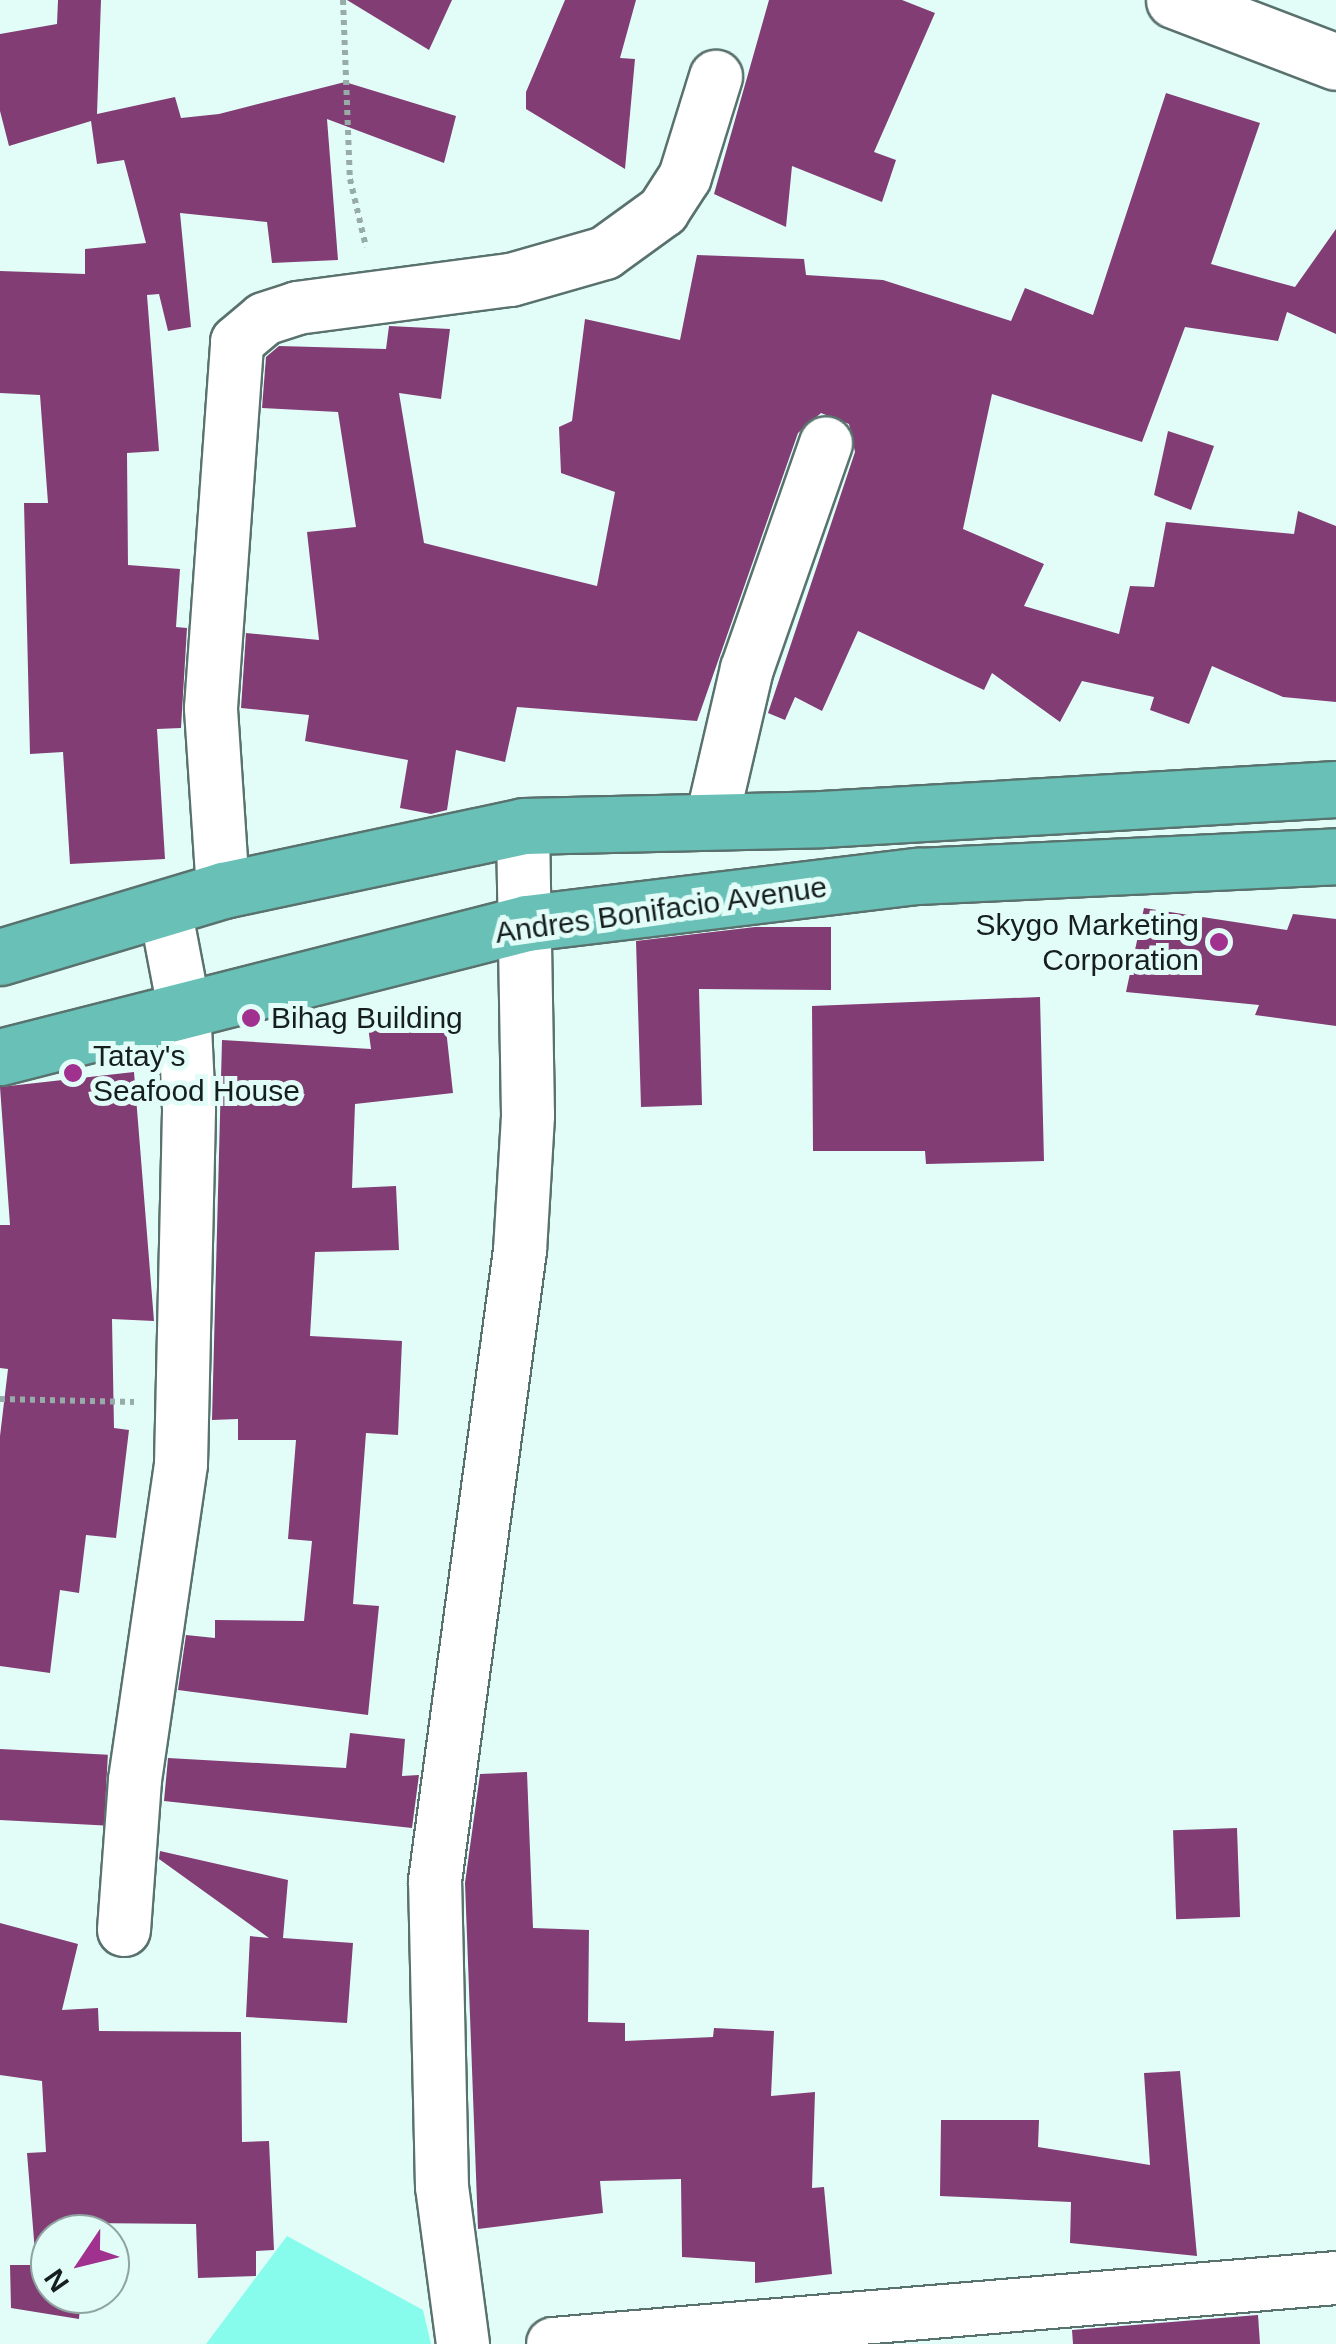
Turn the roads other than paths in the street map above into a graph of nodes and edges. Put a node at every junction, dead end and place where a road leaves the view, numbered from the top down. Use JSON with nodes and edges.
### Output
{"nodes":[{"id":1,"x":1174,"y":0,"type":"edge"},
{"id":2,"x":1336,"y":62,"type":"edge"},
{"id":3,"x":716,"y":77,"type":"dead end"},
{"id":4,"x":826,"y":443,"type":"dead end"},
{"id":5,"x":1336,"y":789,"type":"edge"},
{"id":6,"x":712,"y":819,"type":"junction"},
{"id":7,"x":523,"y":826,"type":"junction"},
{"id":8,"x":1336,"y":856,"type":"edge"},
{"id":9,"x":223,"y":890,"type":"junction"},
{"id":10,"x":165,"y":908,"type":"junction"},
{"id":11,"x":527,"y":923,"type":"junction"},
{"id":12,"x":0,"y":957,"type":"edge"},
{"id":13,"x":184,"y":1008,"type":"junction"},
{"id":14,"x":0,"y":1057,"type":"edge"},
{"id":15,"x":124,"y":1930,"type":"dead end"},
{"id":16,"x":1336,"y":2278,"type":"edge"},
{"id":17,"x":862,"y":2329,"type":"edge"},
{"id":18,"x":463,"y":2344,"type":"edge"},
{"id":19,"x":552,"y":2344,"type":"edge"}],
"edges":[{"from":1,"to":2,"type":"street"},
{"from":3,"to":9,"type":"street"},
{"from":4,"to":6,"type":"street"},
{"from":5,"to":6,"type":"highway"},
{"from":6,"to":7,"type":"highway"},
{"from":7,"to":9,"type":"highway"},
{"from":7,"to":11,"type":"street"},
{"from":8,"to":11,"type":"highway","name":"Andres Bonifacio Avenue"},
{"from":9,"to":10,"type":"highway"},
{"from":10,"to":12,"type":"highway"},
{"from":10,"to":13,"type":"street"},
{"from":11,"to":13,"type":"highway","name":"Andres Bonifacio Avenue"},
{"from":11,"to":18,"type":"street"},
{"from":13,"to":14,"type":"highway","name":"Andres Bonifacio Avenue"},
{"from":13,"to":15,"type":"street"},
{"from":16,"to":17,"type":"street"},
{"from":17,"to":19,"type":"street"}]}
